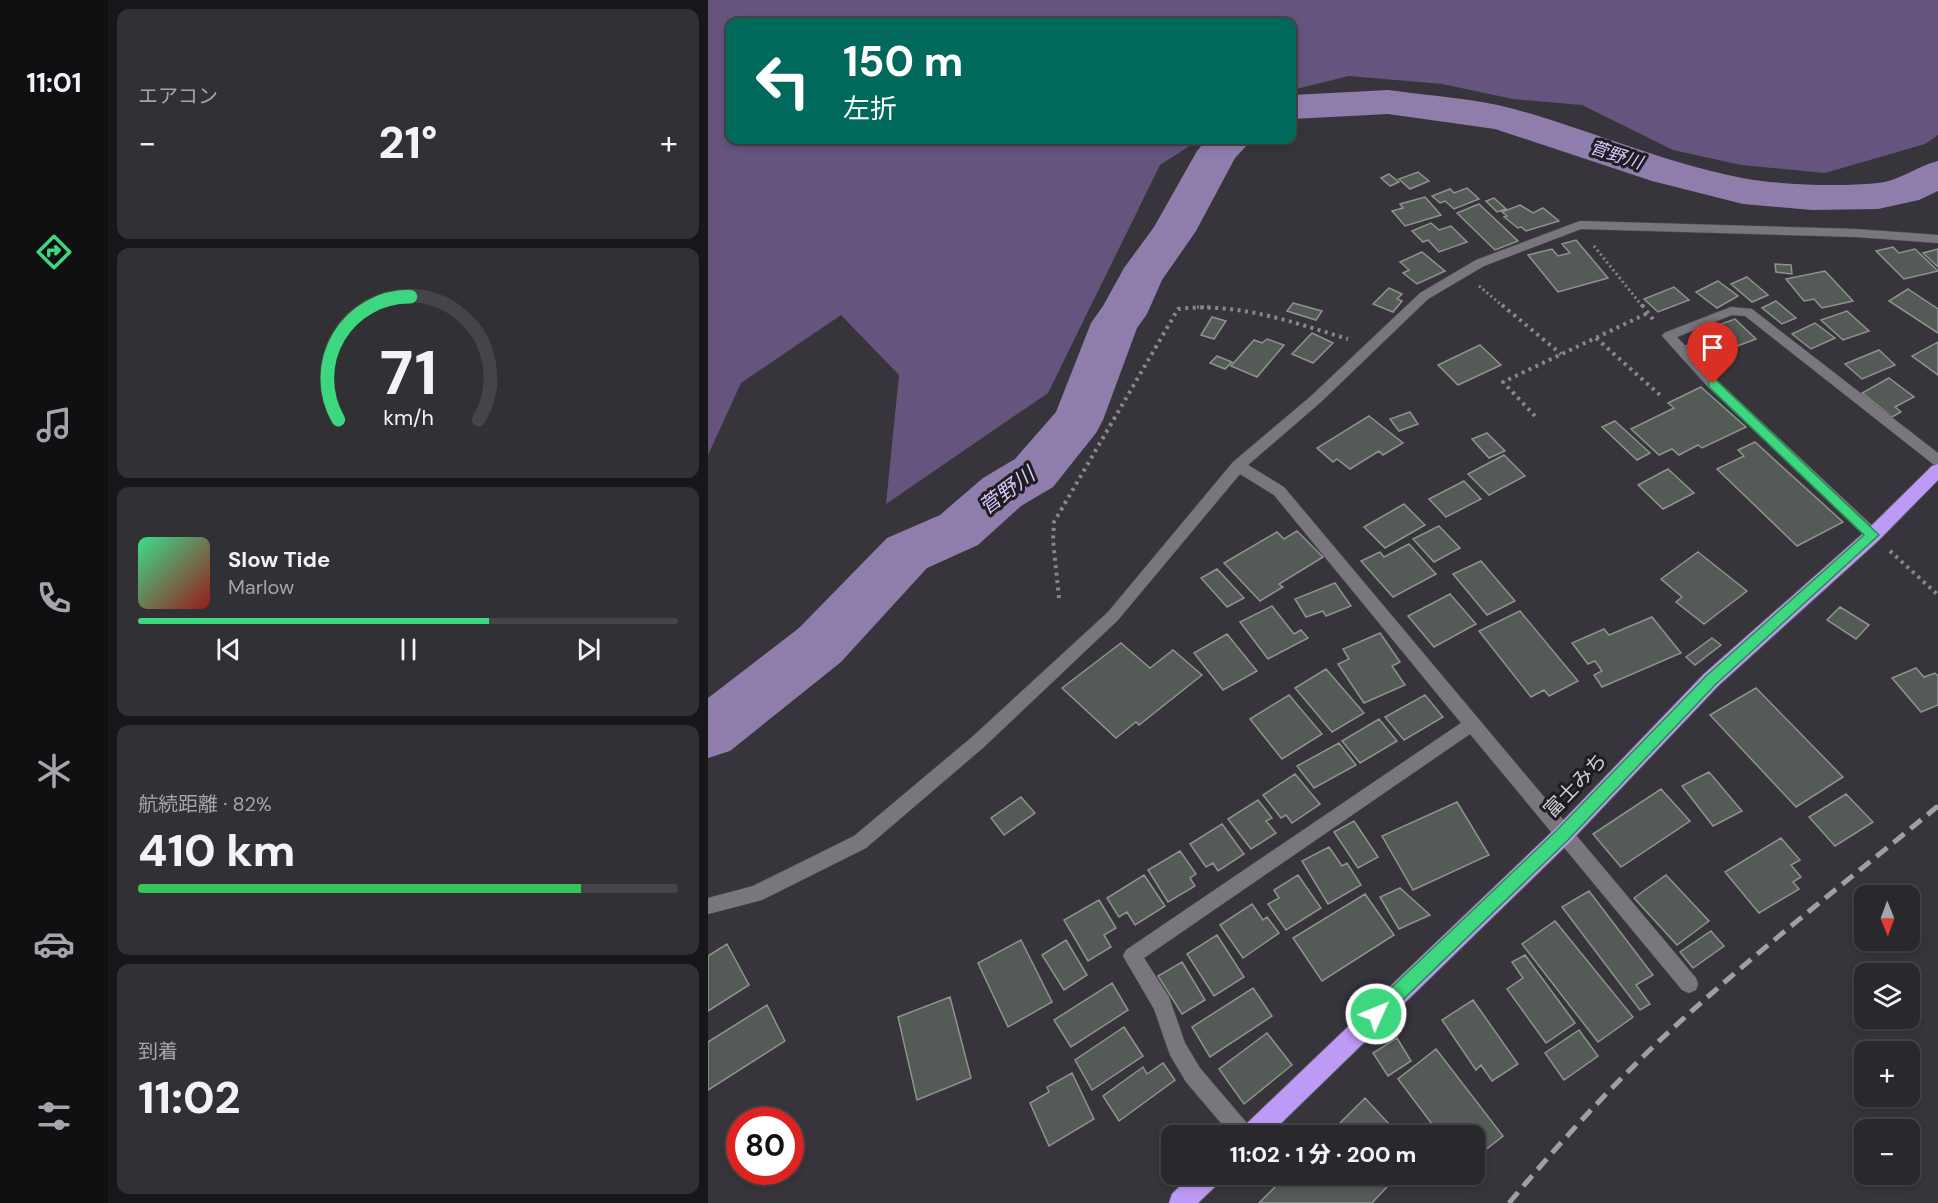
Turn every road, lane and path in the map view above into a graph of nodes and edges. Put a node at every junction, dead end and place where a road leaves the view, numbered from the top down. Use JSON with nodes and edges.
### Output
{"nodes":[{"id":1,"x":1580,"y":225,"type":"junction"},
{"id":2,"x":1938,"y":239,"type":"edge"},
{"id":3,"x":1463,"y":273,"type":"junction"},
{"id":4,"x":1648,"y":313,"type":"junction"},
{"id":5,"x":1668,"y":336,"type":"junction"},
{"id":6,"x":1596,"y":338,"type":"junction"},
{"id":7,"x":1372,"y":345,"type":"junction"},
{"id":8,"x":1561,"y":354,"type":"junction"},
{"id":9,"x":1660,"y":395,"type":"dead end"},
{"id":10,"x":1536,"y":416,"type":"dead end"},
{"id":11,"x":1938,"y":460,"type":"edge"},
{"id":12,"x":1238,"y":466,"type":"junction"},
{"id":13,"x":1938,"y":470,"type":"edge"},
{"id":14,"x":1873,"y":535,"type":"junction"},
{"id":15,"x":1938,"y":595,"type":"edge"},
{"id":16,"x":1059,"y":598,"type":"dead end"},
{"id":17,"x":1472,"y":724,"type":"junction"},
{"id":18,"x":1563,"y":835,"type":"junction"},
{"id":19,"x":708,"y":906,"type":"edge"},
{"id":20,"x":1689,"y":984,"type":"dead end"},
{"id":21,"x":1236,"y":1125,"type":"edge"},
{"id":22,"x":1261,"y":1125,"type":"edge"},
{"id":23,"x":1199,"y":1185,"type":"edge"},
{"id":24,"x":1181,"y":1203,"type":"edge"}],
"edges":[{"from":1,"to":2,"type":"street"},
{"from":1,"to":3,"type":"street"},
{"from":1,"to":4,"type":"path"},
{"from":3,"to":7,"type":"street"},
{"from":3,"to":8,"type":"path"},
{"from":4,"to":5,"type":"path"},
{"from":4,"to":6,"type":"path"},
{"from":5,"to":11,"type":"street"},
{"from":5,"to":14,"type":"street"},
{"from":6,"to":8,"type":"path"},
{"from":6,"to":9,"type":"path"},
{"from":7,"to":12,"type":"street"},
{"from":7,"to":16,"type":"path"},
{"from":8,"to":10,"type":"path"},
{"from":12,"to":17,"type":"street"},
{"from":12,"to":19,"type":"street"},
{"from":13,"to":14,"type":"highway","name":"富士みち"},
{"from":14,"to":15,"type":"path"},
{"from":14,"to":18,"type":"highway","name":"富士みち"},
{"from":17,"to":18,"type":"street"},
{"from":17,"to":21,"type":"street"},
{"from":18,"to":20,"type":"street"},
{"from":18,"to":22,"type":"highway","name":"富士みち"},
{"from":23,"to":24,"type":"highway"}]}
